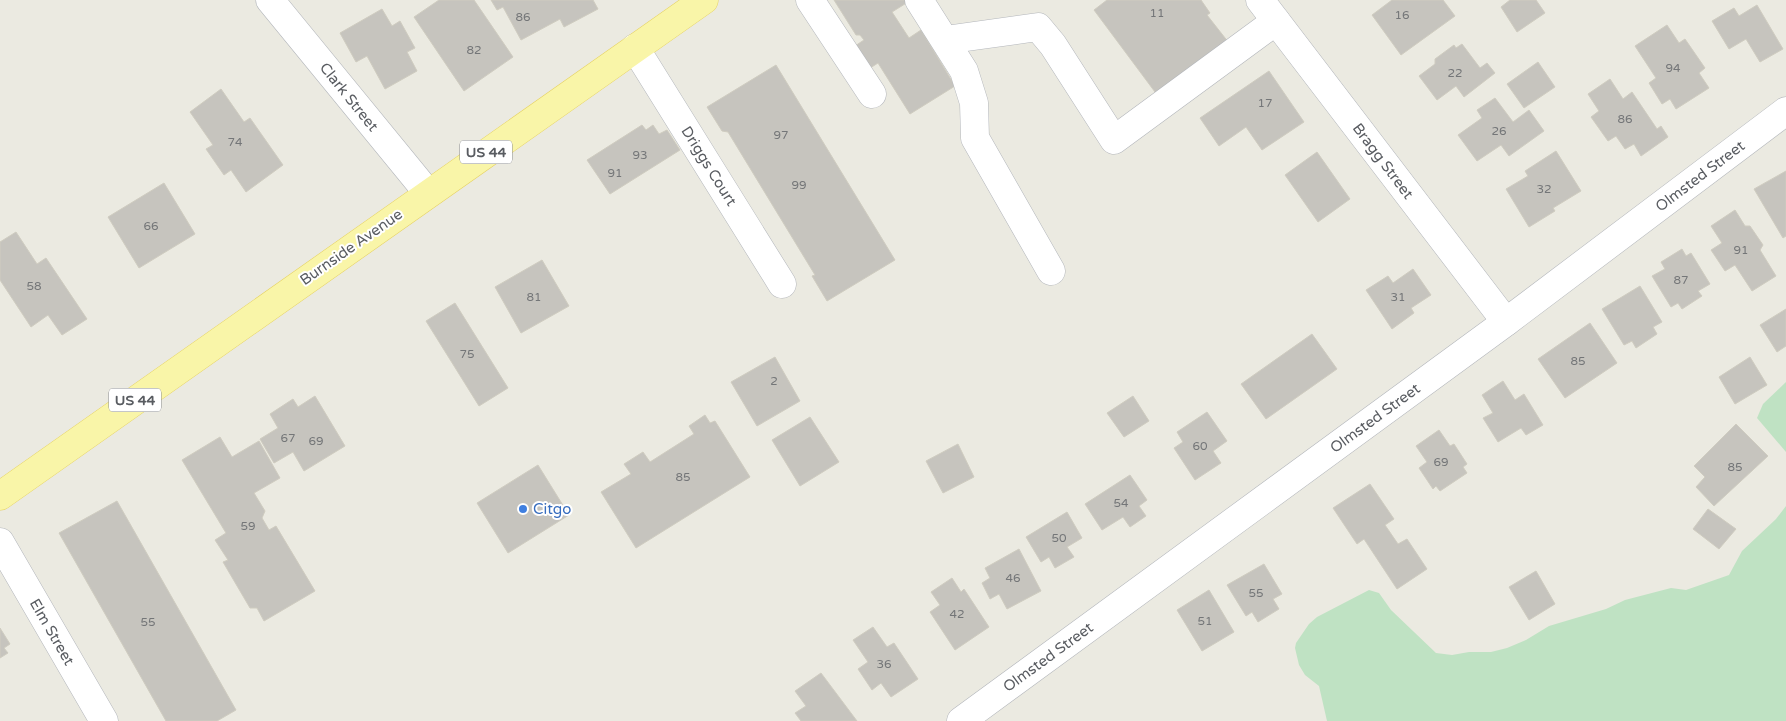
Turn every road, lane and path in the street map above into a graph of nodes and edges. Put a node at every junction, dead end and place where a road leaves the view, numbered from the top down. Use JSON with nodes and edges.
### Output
{"nodes":[{"id":1,"x":270,"y":0,"type":"edge"},
{"id":2,"x":704,"y":0,"type":"edge"},
{"id":3,"x":810,"y":0,"type":"edge"},
{"id":4,"x":919,"y":0,"type":"edge"},
{"id":5,"x":1268,"y":10,"type":"edge"},
{"id":6,"x":945,"y":40,"type":"junction"},
{"id":7,"x":635,"y":48,"type":"junction"},
{"id":8,"x":872,"y":94,"type":"dead end"},
{"id":9,"x":1786,"y":111,"type":"edge"},
{"id":10,"x":428,"y":193,"type":"junction"},
{"id":11,"x":1051,"y":271,"type":"dead end"},
{"id":12,"x":782,"y":284,"type":"dead end"},
{"id":13,"x":1506,"y":322,"type":"junction"},
{"id":14,"x":0,"y":496,"type":"edge"},
{"id":15,"x":0,"y":542,"type":"edge"},
{"id":16,"x":104,"y":721,"type":"edge"},
{"id":17,"x":961,"y":721,"type":"edge"}],
"edges":[{"from":1,"to":10,"type":"street","name":"Clark Street"},
{"from":2,"to":7,"type":"main road","name":"Burnside Avenue","number":"US 44"},
{"from":3,"to":8,"type":"street"},
{"from":4,"to":6,"type":"street"},
{"from":5,"to":6,"type":"street"},
{"from":5,"to":13,"type":"street","name":"Bragg Street"},
{"from":6,"to":11,"type":"street"},
{"from":7,"to":10,"type":"main road","name":"Burnside Avenue","number":"US 44"},
{"from":7,"to":12,"type":"street","name":"Driggs Court"},
{"from":9,"to":13,"type":"street","name":"Olmsted Street"},
{"from":10,"to":14,"type":"main road","name":"Burnside Avenue","number":"US 44"},
{"from":13,"to":17,"type":"street","name":"Olmsted Street"},
{"from":15,"to":16,"type":"street","name":"Elm Street"}]}
